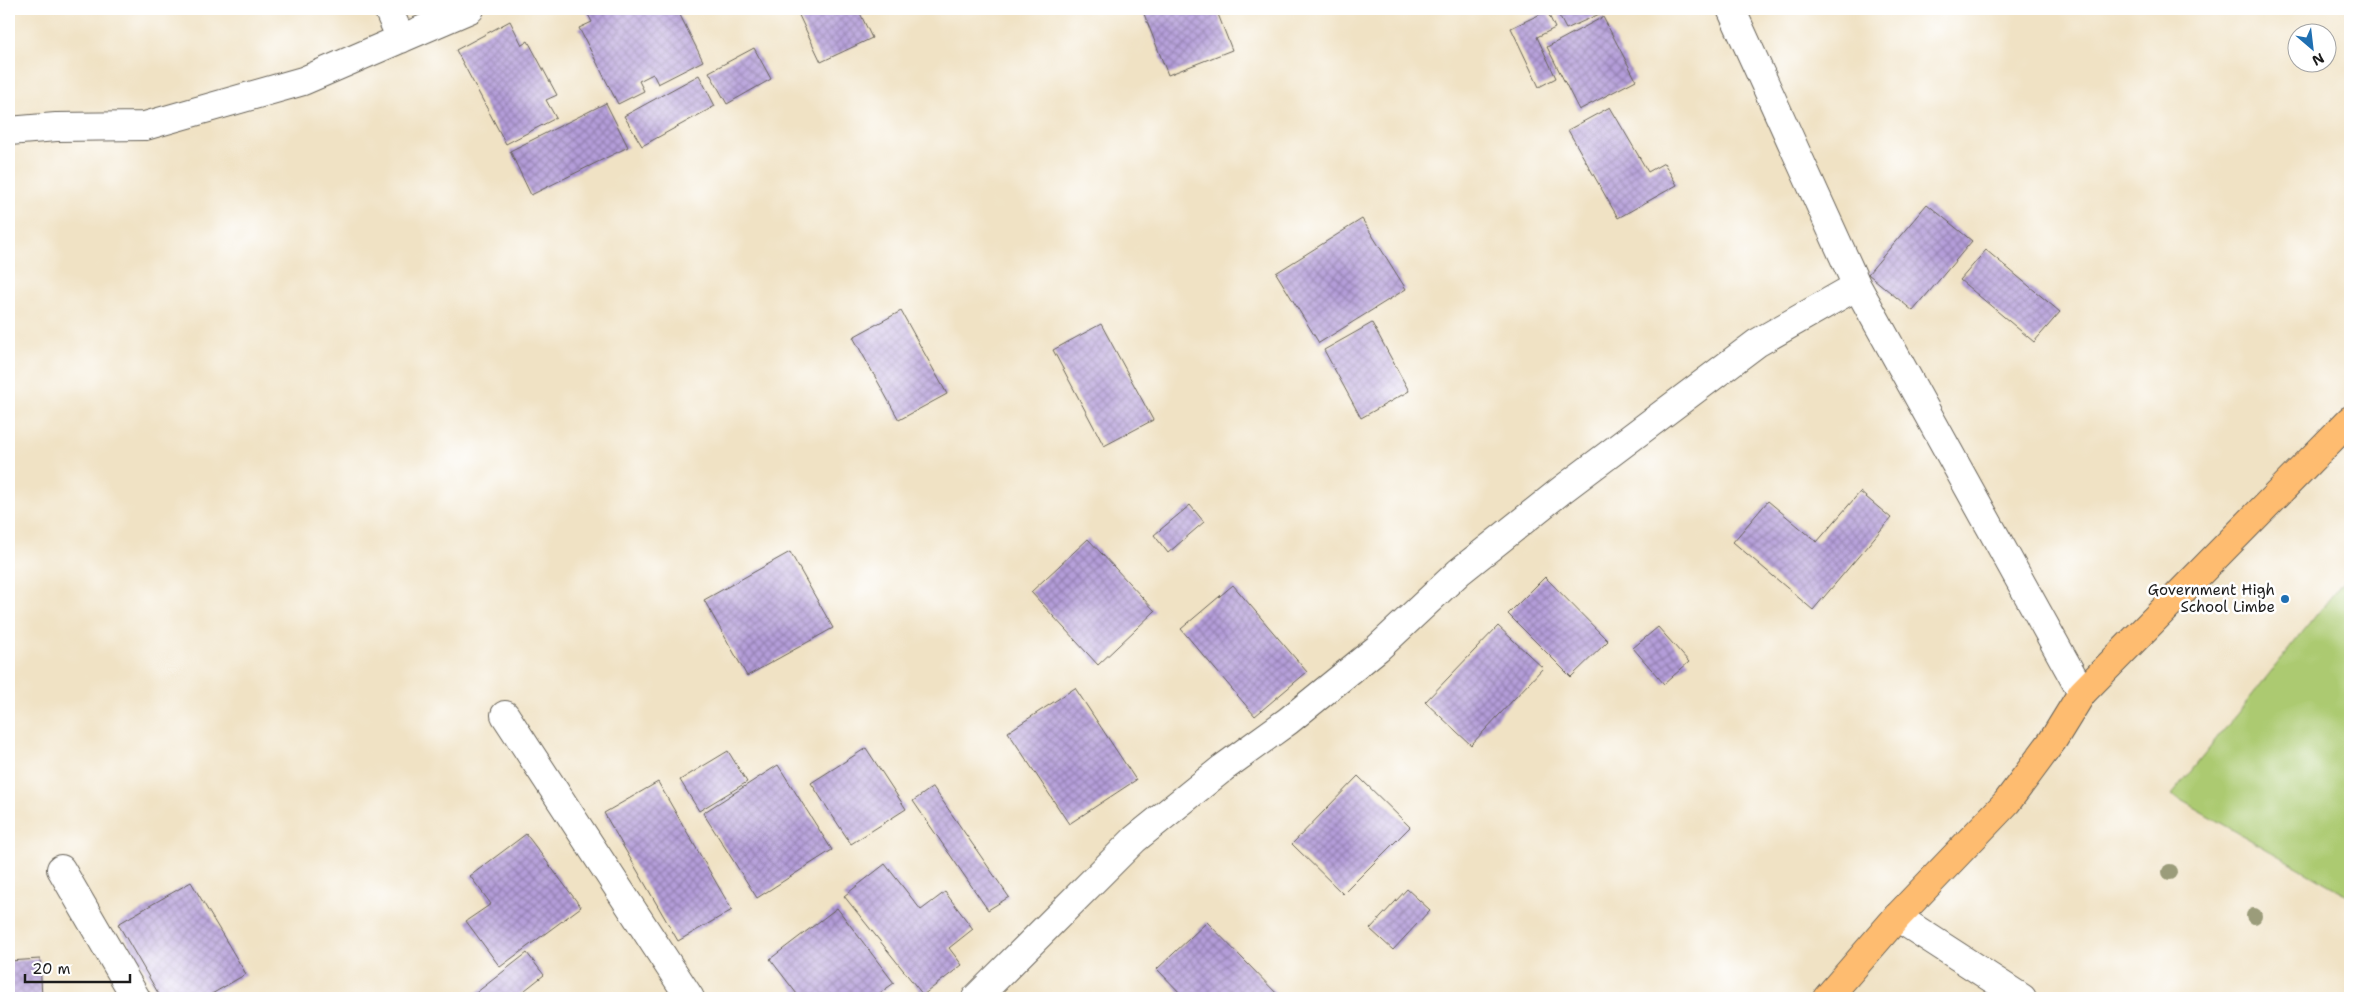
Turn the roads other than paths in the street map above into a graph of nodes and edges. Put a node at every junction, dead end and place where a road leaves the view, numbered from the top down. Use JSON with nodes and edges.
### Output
{"nodes":[{"id":1,"x":388,"y":9,"type":"edge"},
{"id":2,"x":470,"y":9,"type":"edge"},
{"id":3,"x":1731,"y":9,"type":"edge"},
{"id":4,"x":401,"y":39,"type":"junction"},
{"id":5,"x":9,"y":131,"type":"edge"},
{"id":6,"x":1857,"y":286,"type":"junction"},
{"id":7,"x":2350,"y":420,"type":"edge"},
{"id":8,"x":2082,"y":693,"type":"junction"},
{"id":9,"x":505,"y":715,"type":"dead end"},
{"id":10,"x":61,"y":869,"type":"dead end"},
{"id":11,"x":1896,"y":917,"type":"junction"},
{"id":12,"x":136,"y":998,"type":"edge"},
{"id":13,"x":690,"y":998,"type":"edge"},
{"id":14,"x":976,"y":998,"type":"edge"},
{"id":15,"x":1827,"y":998,"type":"edge"},
{"id":16,"x":2022,"y":998,"type":"edge"}],
"edges":[{"from":1,"to":4,"type":"street"},
{"from":2,"to":4,"type":"street"},
{"from":3,"to":6,"type":"street"},
{"from":4,"to":5,"type":"street"},
{"from":6,"to":8,"type":"street"},
{"from":6,"to":14,"type":"street"},
{"from":7,"to":8,"type":"main road"},
{"from":8,"to":11,"type":"main road"},
{"from":9,"to":13,"type":"street"},
{"from":10,"to":12,"type":"street"},
{"from":11,"to":15,"type":"main road"},
{"from":11,"to":16,"type":"street"}]}
